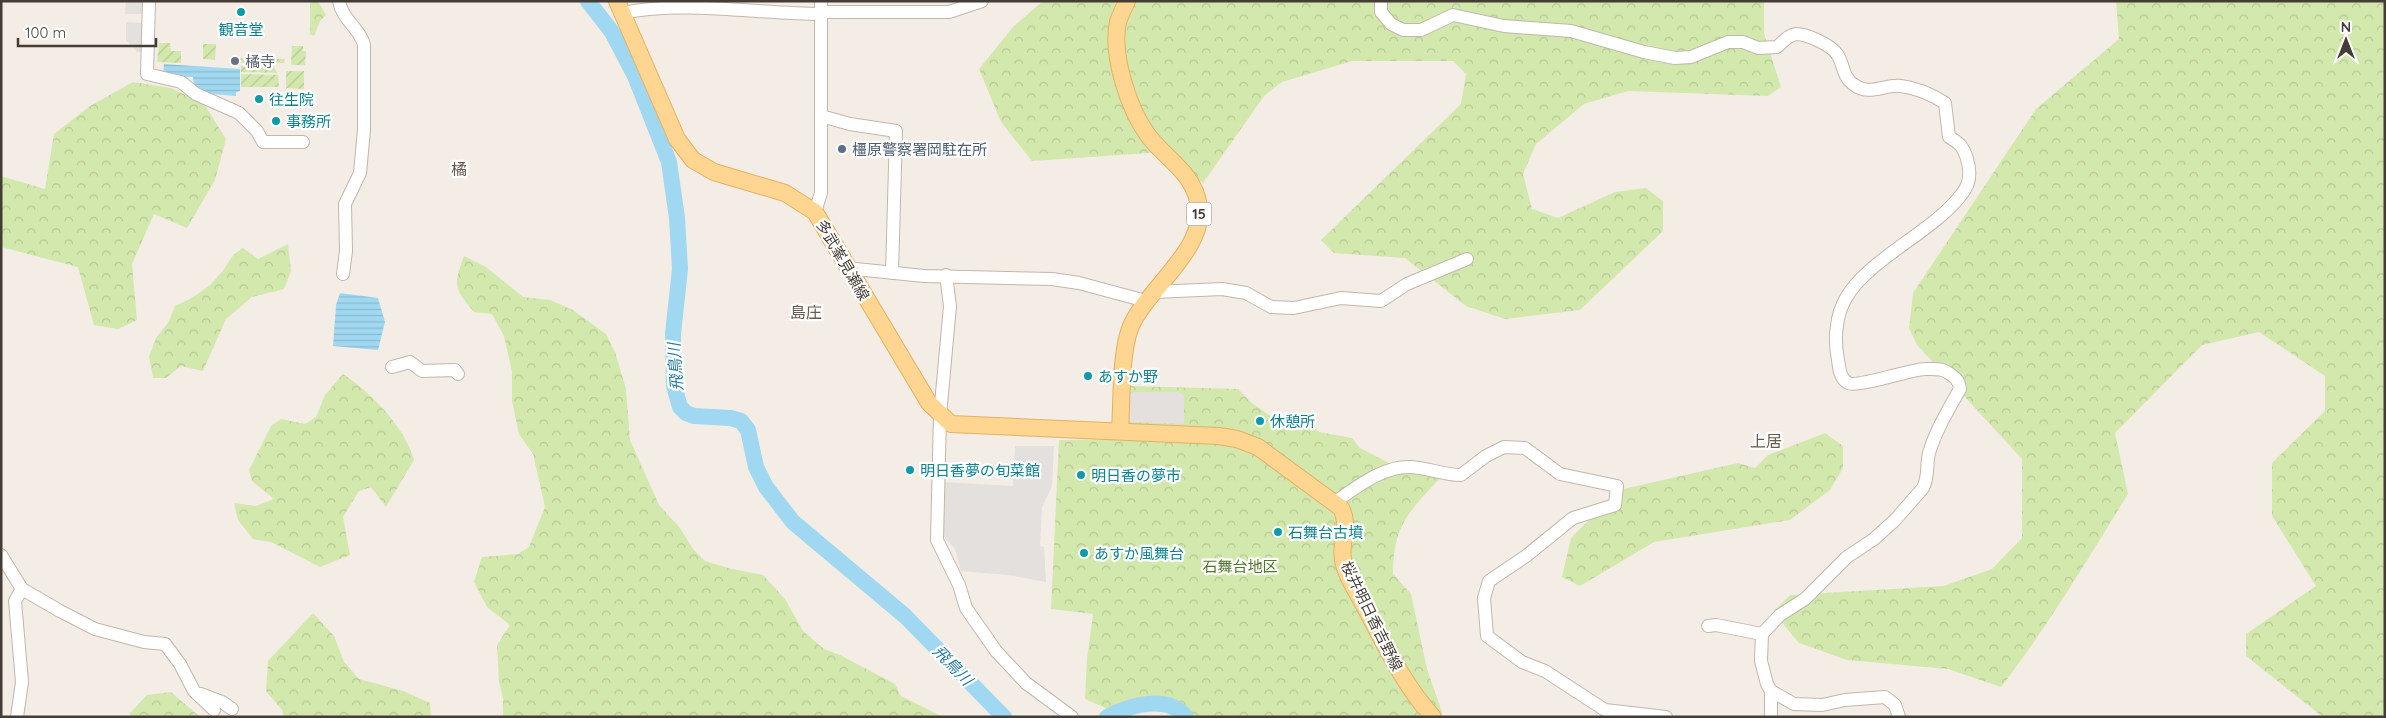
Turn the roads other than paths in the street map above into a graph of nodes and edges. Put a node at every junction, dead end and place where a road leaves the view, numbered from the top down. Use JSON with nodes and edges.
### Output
{"nodes":[{"id":1,"x":149,"y":1,"type":"edge"},
{"id":2,"x":339,"y":1,"type":"edge"},
{"id":3,"x":982,"y":1,"type":"edge"},
{"id":4,"x":1127,"y":1,"type":"edge"},
{"id":5,"x":1381,"y":1,"type":"edge"},
{"id":6,"x":669,"y":3,"type":"edge"},
{"id":7,"x":620,"y":7,"type":"edge"},
{"id":8,"x":821,"y":9,"type":"edge"},
{"id":9,"x":821,"y":116,"type":"junction"},
{"id":10,"x":303,"y":142,"type":"dead end"},
{"id":11,"x":815,"y":212,"type":"junction"},
{"id":12,"x":1467,"y":259,"type":"dead end"},
{"id":13,"x":846,"y":268,"type":"junction"},
{"id":14,"x":343,"y":274,"type":"dead end"},
{"id":15,"x":892,"y":274,"type":"junction"},
{"id":16,"x":946,"y":276,"type":"junction"},
{"id":17,"x":1150,"y":297,"type":"junction"},
{"id":18,"x":392,"y":367,"type":"dead end"},
{"id":19,"x":458,"y":374,"type":"dead end"},
{"id":20,"x":940,"y":415,"type":"junction"},
{"id":21,"x":1120,"y":431,"type":"junction"},
{"id":22,"x":1335,"y":502,"type":"junction"},
{"id":23,"x":1,"y":555,"type":"edge"},
{"id":24,"x":22,"y":589,"type":"junction"},
{"id":25,"x":1708,"y":626,"type":"dead end"},
{"id":26,"x":1762,"y":634,"type":"junction"},
{"id":27,"x":194,"y":691,"type":"junction"},
{"id":28,"x":1771,"y":691,"type":"junction"},
{"id":29,"x":232,"y":709,"type":"dead end"},
{"id":30,"x":214,"y":710,"type":"dead end"},
{"id":31,"x":17,"y":717,"type":"edge"},
{"id":32,"x":1072,"y":717,"type":"edge"},
{"id":33,"x":1433,"y":717,"type":"edge"},
{"id":34,"x":1666,"y":717,"type":"edge"},
{"id":35,"x":1771,"y":717,"type":"edge"},
{"id":36,"x":1899,"y":717,"type":"edge"}],
"edges":[{"from":1,"to":10,"type":"street"},
{"from":2,"to":14,"type":"street"},
{"from":3,"to":8,"type":"street"},
{"from":4,"to":17,"type":"main road","number":"15"},
{"from":5,"to":26,"type":"street"},
{"from":6,"to":7,"type":"street"},
{"from":6,"to":8,"type":"street"},
{"from":7,"to":11,"type":"main road","name":"多武峯見瀬線"},
{"from":8,"to":9,"type":"street"},
{"from":9,"to":11,"type":"street"},
{"from":9,"to":15,"type":"street"},
{"from":11,"to":13,"type":"main road","name":"多武峯見瀬線"},
{"from":12,"to":17,"type":"street"},
{"from":13,"to":15,"type":"street"},
{"from":13,"to":20,"type":"main road","name":"多武峯見瀬線"},
{"from":15,"to":16,"type":"street"},
{"from":16,"to":17,"type":"street"},
{"from":16,"to":20,"type":"street"},
{"from":17,"to":21,"type":"main road","number":"15"},
{"from":18,"to":19,"type":"street"},
{"from":20,"to":21,"type":"main road","name":"多武峯見瀬線"},
{"from":20,"to":32,"type":"street"},
{"from":21,"to":22,"type":"main road"},
{"from":22,"to":33,"type":"main road","name":"桜井明日香吉野線"},
{"from":22,"to":34,"type":"street"},
{"from":23,"to":24,"type":"street"},
{"from":24,"to":27,"type":"street"},
{"from":24,"to":31,"type":"street"},
{"from":25,"to":26,"type":"street"},
{"from":26,"to":28,"type":"street"},
{"from":27,"to":29,"type":"street"},
{"from":27,"to":30,"type":"street"},
{"from":28,"to":35,"type":"street"},
{"from":28,"to":36,"type":"street"}]}
